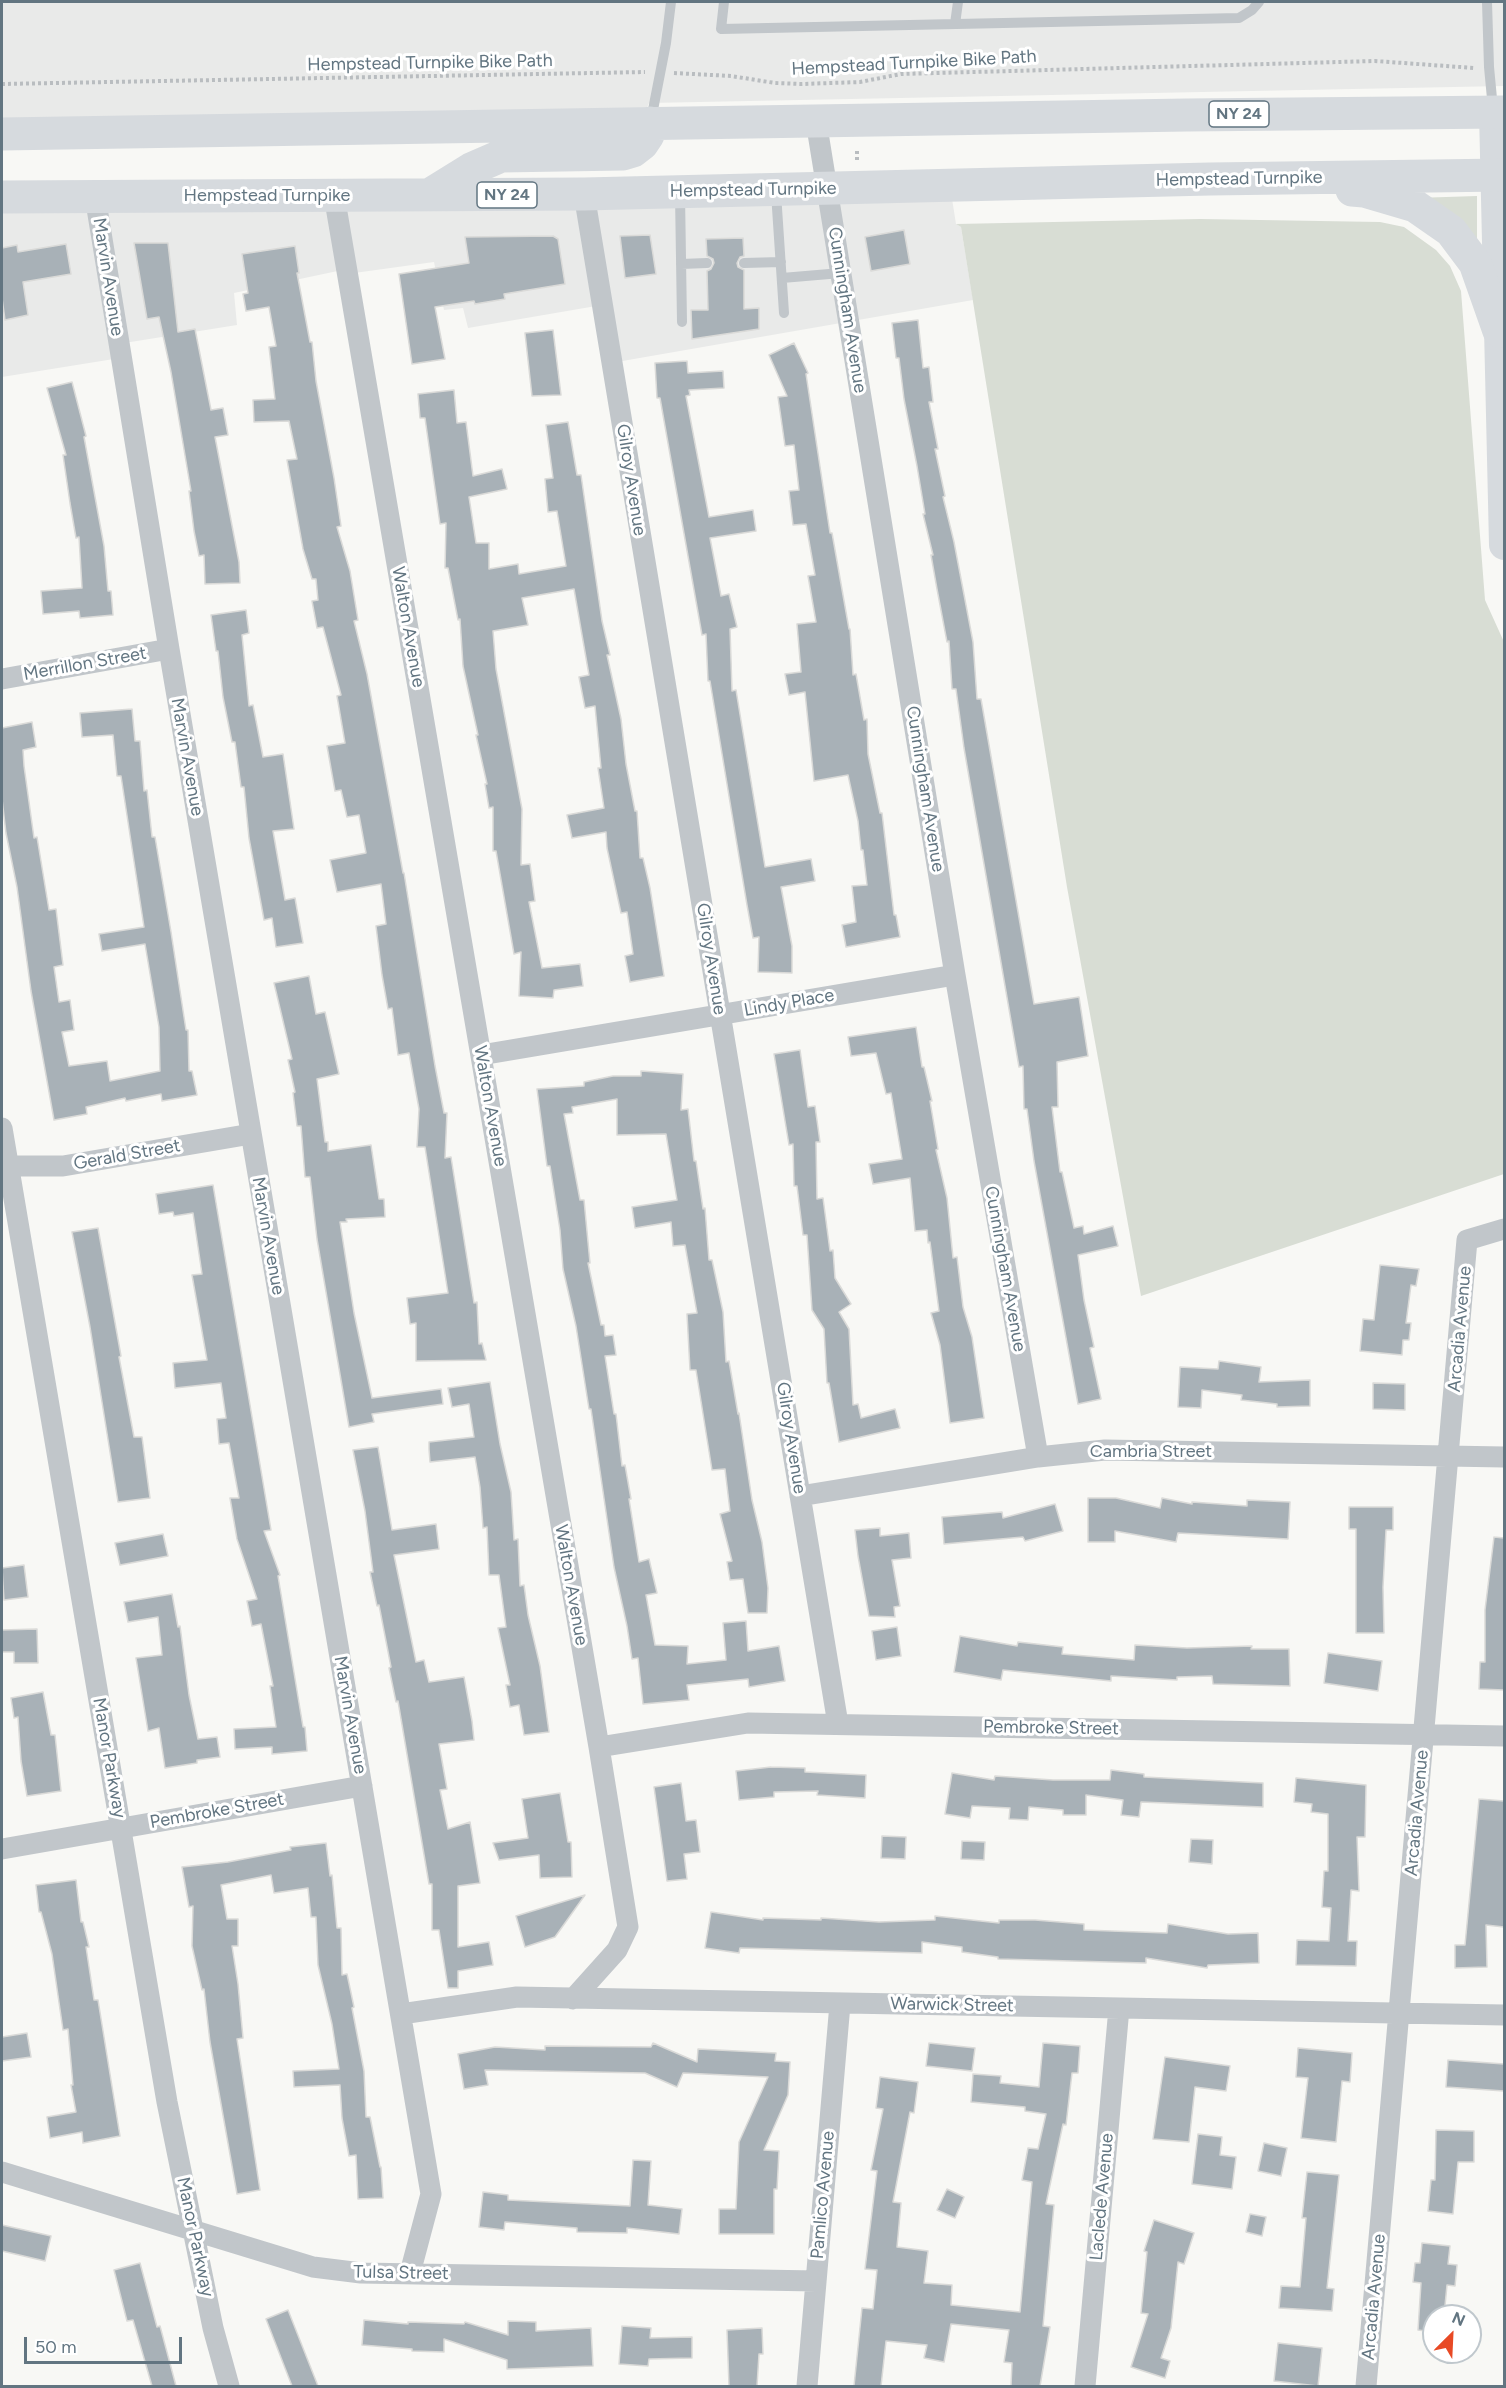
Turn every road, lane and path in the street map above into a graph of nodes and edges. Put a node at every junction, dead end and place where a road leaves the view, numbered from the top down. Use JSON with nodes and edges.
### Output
{"nodes":[{"id":1,"x":671,"y":2,"type":"edge"},
{"id":2,"x":724,"y":2,"type":"edge"},
{"id":3,"x":958,"y":2,"type":"edge"},
{"id":4,"x":1259,"y":2,"type":"edge"},
{"id":5,"x":1487,"y":2,"type":"edge"},
{"id":6,"x":955,"y":24,"type":"junction"},
{"id":7,"x":1489,"y":67,"type":"junction"},
{"id":8,"x":660,"y":72,"type":"junction"},
{"id":9,"x":2,"y":84,"type":"edge"},
{"id":10,"x":1499,"y":112,"type":"edge"},
{"id":11,"x":816,"y":121,"type":"junction"},
{"id":12,"x":650,"y":123,"type":"junction"},
{"id":13,"x":2,"y":134,"type":"edge"},
{"id":14,"x":857,"y":149,"type":"dead end"},
{"id":15,"x":857,"y":160,"type":"dead end"},
{"id":16,"x":1500,"y":175,"type":"edge"},
{"id":17,"x":1249,"y":178,"type":"junction"},
{"id":18,"x":827,"y":188,"type":"junction"},
{"id":19,"x":776,"y":190,"type":"junction"},
{"id":20,"x":680,"y":192,"type":"junction"},
{"id":21,"x":584,"y":194,"type":"junction"},
{"id":22,"x":334,"y":195,"type":"junction"},
{"id":23,"x":429,"y":195,"type":"junction"},
{"id":24,"x":95,"y":196,"type":"junction"},
{"id":25,"x":2,"y":197,"type":"edge"},
{"id":26,"x":781,"y":262,"type":"junction"},
{"id":27,"x":744,"y":263,"type":"dead end"},
{"id":28,"x":681,"y":264,"type":"junction"},
{"id":29,"x":706,"y":264,"type":"dead end"},
{"id":30,"x":841,"y":273,"type":"junction"},
{"id":31,"x":782,"y":278,"type":"junction"},
{"id":32,"x":784,"y":313,"type":"dead end"},
{"id":33,"x":682,"y":322,"type":"dead end"},
{"id":34,"x":1499,"y":331,"type":"junction"},
{"id":35,"x":1504,"y":545,"type":"edge"},
{"id":36,"x":169,"y":649,"type":"junction"},
{"id":37,"x":2,"y":679,"type":"edge"},
{"id":38,"x":955,"y":975,"type":"junction"},
{"id":39,"x":720,"y":1015,"type":"junction"},
{"id":40,"x":481,"y":1055,"type":"junction"},
{"id":41,"x":2,"y":1128,"type":"edge"},
{"id":42,"x":251,"y":1134,"type":"junction"},
{"id":43,"x":5,"y":1166,"type":"edge"},
{"id":44,"x":1504,"y":1229,"type":"edge"},
{"id":45,"x":1449,"y":1456,"type":"junction"},
{"id":46,"x":1038,"y":1457,"type":"junction"},
{"id":47,"x":1504,"y":1457,"type":"edge"},
{"id":48,"x":800,"y":1496,"type":"junction"},
{"id":49,"x":838,"y":1724,"type":"junction"},
{"id":50,"x":1424,"y":1735,"type":"junction"},
{"id":51,"x":1504,"y":1736,"type":"edge"},
{"id":52,"x":599,"y":1747,"type":"junction"},
{"id":53,"x":362,"y":1786,"type":"junction"},
{"id":54,"x":121,"y":1828,"type":"junction"},
{"id":55,"x":2,"y":1849,"type":"edge"},
{"id":56,"x":573,"y":1999,"type":"junction"},
{"id":57,"x":840,"y":2004,"type":"junction"},
{"id":58,"x":1119,"y":2008,"type":"junction"},
{"id":59,"x":1399,"y":2013,"type":"junction"},
{"id":60,"x":401,"y":2014,"type":"junction"},
{"id":61,"x":1504,"y":2015,"type":"edge"},
{"id":62,"x":2,"y":2172,"type":"edge"},
{"id":63,"x":193,"y":2230,"type":"junction"},
{"id":64,"x":410,"y":2273,"type":"junction"},
{"id":65,"x":816,"y":2281,"type":"junction"},
{"id":66,"x":229,"y":2386,"type":"edge"},
{"id":67,"x":807,"y":2386,"type":"edge"},
{"id":68,"x":1085,"y":2386,"type":"edge"},
{"id":69,"x":1366,"y":2386,"type":"edge"}],
"edges":[{"from":1,"to":8,"type":"lane"},
{"from":2,"to":6,"type":"lane"},
{"from":3,"to":6,"type":"lane"},
{"from":4,"to":6,"type":"lane"},
{"from":5,"to":7,"type":"lane"},
{"from":7,"to":8,"type":"path","name":"Hempstead Turnpike Bike Path"},
{"from":7,"to":10,"type":"lane"},
{"from":8,"to":9,"type":"path","name":"Hempstead Turnpike Bike Path"},
{"from":8,"to":12,"type":"lane"},
{"from":10,"to":11,"type":"main road","number":"NY 24"},
{"from":10,"to":16,"type":"main road"},
{"from":11,"to":12,"type":"main road","number":"NY 24"},
{"from":11,"to":18,"type":"street","name":"Cunningham Avenue"},
{"from":12,"to":13,"type":"main road","number":"NY 24"},
{"from":12,"to":23,"type":"main road"},
{"from":14,"to":15,"type":"path"},
{"from":16,"to":17,"type":"main road","name":"Hempstead Turnpike","number":"NY 24"},
{"from":16,"to":34,"type":"main road"},
{"from":17,"to":18,"type":"main road","name":"Hempstead Turnpike","number":"NY 24"},
{"from":17,"to":34,"type":"main road"},
{"from":18,"to":19,"type":"main road","name":"Hempstead Turnpike","number":"NY 24"},
{"from":18,"to":30,"type":"street","name":"Cunningham Avenue"},
{"from":19,"to":20,"type":"main road","name":"Hempstead Turnpike","number":"NY 24"},
{"from":19,"to":26,"type":"lane"},
{"from":20,"to":21,"type":"main road","name":"Hempstead Turnpike","number":"NY 24"},
{"from":20,"to":28,"type":"lane"},
{"from":21,"to":23,"type":"main road","name":"Hempstead Turnpike","number":"NY 24"},
{"from":21,"to":39,"type":"street","name":"Gilroy Avenue"},
{"from":22,"to":23,"type":"main road","name":"Hempstead Turnpike","number":"NY 24"},
{"from":22,"to":24,"type":"main road","name":"Hempstead Turnpike","number":"NY 24"},
{"from":22,"to":40,"type":"street","name":"Walton Avenue"},
{"from":24,"to":25,"type":"main road","name":"Hempstead Turnpike","number":"NY 24"},
{"from":24,"to":36,"type":"street","name":"Marvin Avenue"},
{"from":26,"to":27,"type":"lane"},
{"from":26,"to":31,"type":"lane"},
{"from":28,"to":29,"type":"lane"},
{"from":28,"to":33,"type":"lane"},
{"from":30,"to":31,"type":"lane"},
{"from":30,"to":38,"type":"street","name":"Cunningham Avenue"},
{"from":31,"to":32,"type":"lane"},
{"from":34,"to":35,"type":"main road"},
{"from":36,"to":37,"type":"street","name":"Merrillon Street"},
{"from":36,"to":42,"type":"street","name":"Marvin Avenue"},
{"from":38,"to":39,"type":"street","name":"Lindy Place"},
{"from":38,"to":46,"type":"street","name":"Cunningham Avenue"},
{"from":39,"to":40,"type":"street","name":"Lindy Place"},
{"from":39,"to":48,"type":"street","name":"Gilroy Avenue"},
{"from":40,"to":52,"type":"street","name":"Walton Avenue"},
{"from":41,"to":43,"type":"street","name":"Manor Parkway"},
{"from":42,"to":43,"type":"street","name":"Gerald Street"},
{"from":42,"to":53,"type":"street","name":"Marvin Avenue"},
{"from":43,"to":54,"type":"street","name":"Manor Parkway"},
{"from":44,"to":45,"type":"street","name":"Arcadia Avenue"},
{"from":45,"to":46,"type":"street","name":"Cambria Street"},
{"from":45,"to":47,"type":"street","name":"Cambria Street"},
{"from":45,"to":50,"type":"street","name":"Arcadia Avenue"},
{"from":46,"to":48,"type":"street","name":"Cambria Street"},
{"from":48,"to":49,"type":"street","name":"Gilroy Avenue"},
{"from":49,"to":50,"type":"street","name":"Pembroke Street"},
{"from":49,"to":52,"type":"street","name":"Pembroke Street"},
{"from":50,"to":51,"type":"street","name":"Pembroke Street"},
{"from":50,"to":59,"type":"street","name":"Arcadia Avenue"},
{"from":52,"to":56,"type":"street","name":"Walton Avenue"},
{"from":53,"to":54,"type":"street","name":"Pembroke Street"},
{"from":53,"to":60,"type":"street","name":"Marvin Avenue"},
{"from":54,"to":55,"type":"street","name":"Pembroke Street"},
{"from":54,"to":63,"type":"street","name":"Manor Parkway"},
{"from":56,"to":57,"type":"street","name":"Warwick Street"},
{"from":56,"to":60,"type":"street","name":"Warwick Street"},
{"from":57,"to":58,"type":"street","name":"Warwick Street"},
{"from":57,"to":65,"type":"street","name":"Pamlico Avenue"},
{"from":58,"to":59,"type":"street","name":"Warwick Street"},
{"from":58,"to":68,"type":"street","name":"Laclede Avenue"},
{"from":59,"to":61,"type":"street","name":"Warwick Street"},
{"from":59,"to":69,"type":"street","name":"Arcadia Avenue"},
{"from":60,"to":64,"type":"street","name":"Marvin Avenue"},
{"from":62,"to":63,"type":"street","name":"Tulsa Street"},
{"from":63,"to":64,"type":"street","name":"Tulsa Street"},
{"from":63,"to":66,"type":"street","name":"Manor Parkway"},
{"from":64,"to":65,"type":"street","name":"Tulsa Street"},
{"from":65,"to":67,"type":"street","name":"Pamlico Avenue"}]}
